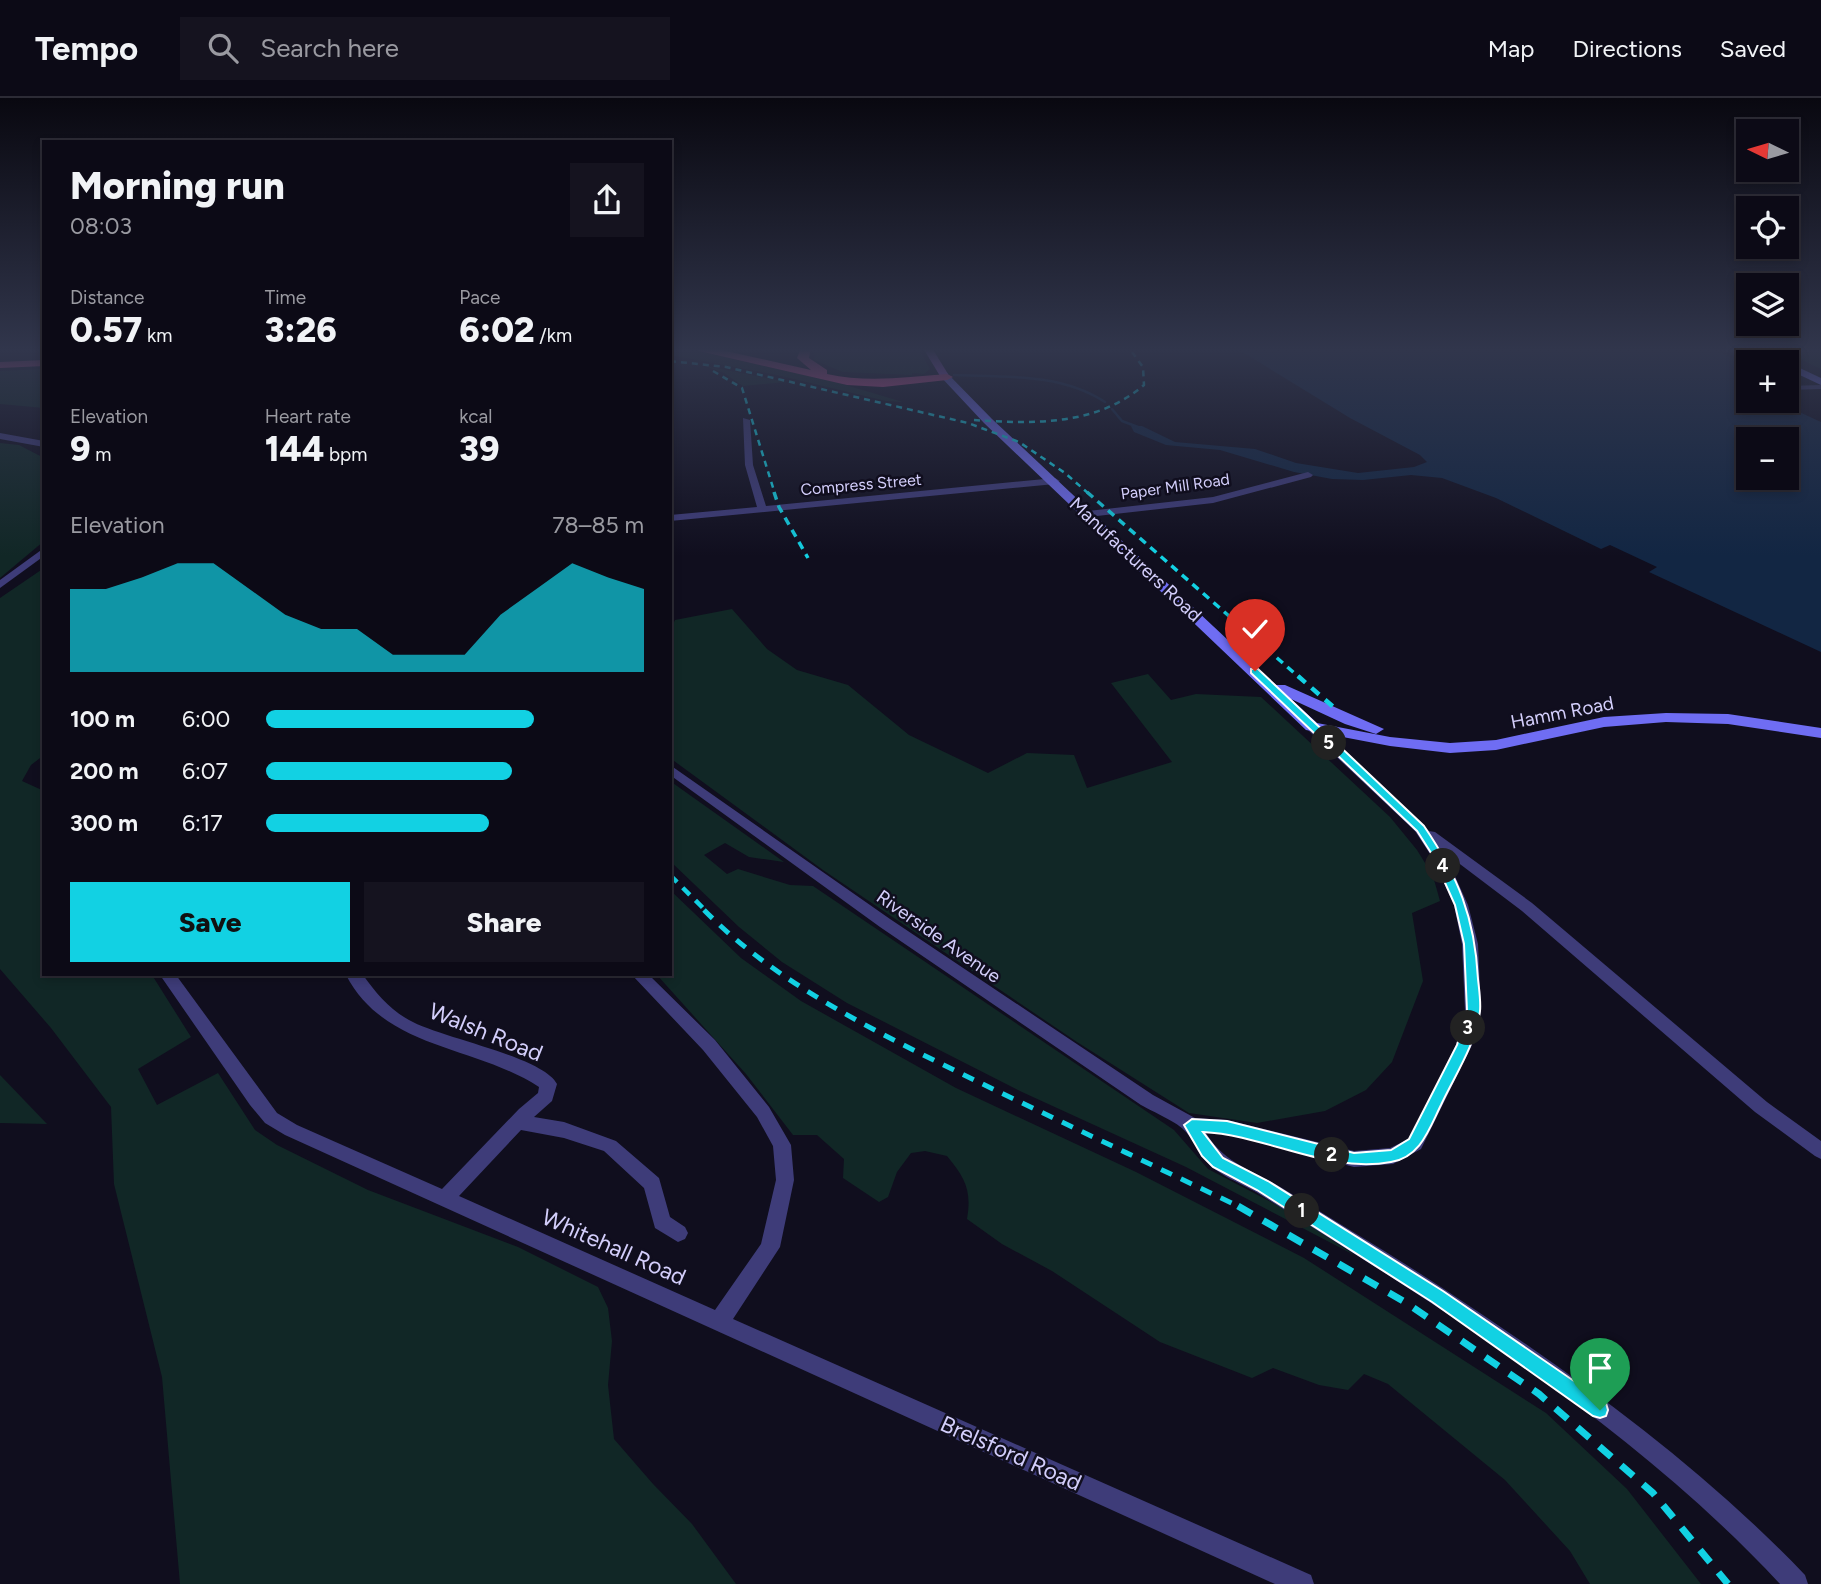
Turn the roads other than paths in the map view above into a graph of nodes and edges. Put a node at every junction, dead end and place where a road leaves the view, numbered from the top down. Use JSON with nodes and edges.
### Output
{"nodes":[{"id":1,"x":985,"y":417,"type":"edge"},
{"id":2,"x":746,"y":420,"type":"dead end"},
{"id":3,"x":0,"y":436,"type":"edge"},
{"id":4,"x":42,"y":444,"type":"edge"},
{"id":5,"x":1308,"y":475,"type":"dead end"},
{"id":6,"x":1055,"y":481,"type":"junction"},
{"id":7,"x":762,"y":509,"type":"junction"},
{"id":8,"x":1088,"y":514,"type":"junction"},
{"id":9,"x":672,"y":518,"type":"edge"},
{"id":10,"x":42,"y":553,"type":"edge"},
{"id":11,"x":0,"y":585,"type":"edge"},
{"id":12,"x":1266,"y":681,"type":"junction"},
{"id":13,"x":1312,"y":727,"type":"junction"},
{"id":14,"x":1821,"y":733,"type":"edge"},
{"id":15,"x":1434,"y":745,"type":"junction"},
{"id":16,"x":672,"y":770,"type":"edge"},
{"id":17,"x":1420,"y":828,"type":"junction"},
{"id":18,"x":168,"y":976,"type":"edge"},
{"id":19,"x":355,"y":976,"type":"edge"},
{"id":20,"x":641,"y":976,"type":"edge"},
{"id":21,"x":518,"y":1122,"type":"junction"},
{"id":22,"x":1192,"y":1125,"type":"junction"},
{"id":23,"x":1821,"y":1151,"type":"edge"},
{"id":24,"x":445,"y":1198,"type":"junction"},
{"id":25,"x":678,"y":1233,"type":"dead end"},
{"id":26,"x":719,"y":1322,"type":"junction"},
{"id":27,"x":1302,"y":1584,"type":"edge"},
{"id":28,"x":1796,"y":1584,"type":"edge"}],
"edges":[{"from":1,"to":6,"type":"main road","name":"Manufacturers Road"},
{"from":2,"to":7,"type":"street"},
{"from":3,"to":4,"type":"street"},
{"from":5,"to":8,"type":"street","name":"Paper Mill Road"},
{"from":6,"to":7,"type":"street","name":"Compress Street"},
{"from":6,"to":8,"type":"main road","name":"Manufacturers Road"},
{"from":7,"to":9,"type":"street","name":"Compress Street"},
{"from":8,"to":12,"type":"main road","name":"Manufacturers Road"},
{"from":10,"to":11,"type":"street"},
{"from":12,"to":13,"type":"main road","name":"Manufacturers Road"},
{"from":12,"to":15,"type":"main road"},
{"from":13,"to":15,"type":"main road","name":"Hamm Road"},
{"from":13,"to":17,"type":"street","name":"Manufacturers Road"},
{"from":14,"to":15,"type":"main road","name":"Hamm Road"},
{"from":16,"to":22,"type":"street","name":"Riverside Avenue"},
{"from":17,"to":22,"type":"street","name":"Manufacturers Road"},
{"from":17,"to":23,"type":"street"},
{"from":18,"to":24,"type":"street","name":"Whitehall Road"},
{"from":19,"to":21,"type":"street","name":"Walsh Road"},
{"from":20,"to":26,"type":"street"},
{"from":21,"to":24,"type":"street","name":"Walsh Road"},
{"from":21,"to":25,"type":"street"},
{"from":22,"to":28,"type":"street"},
{"from":24,"to":26,"type":"street","name":"Whitehall Road"},
{"from":26,"to":27,"type":"street","name":"Brelsford Road"}]}
